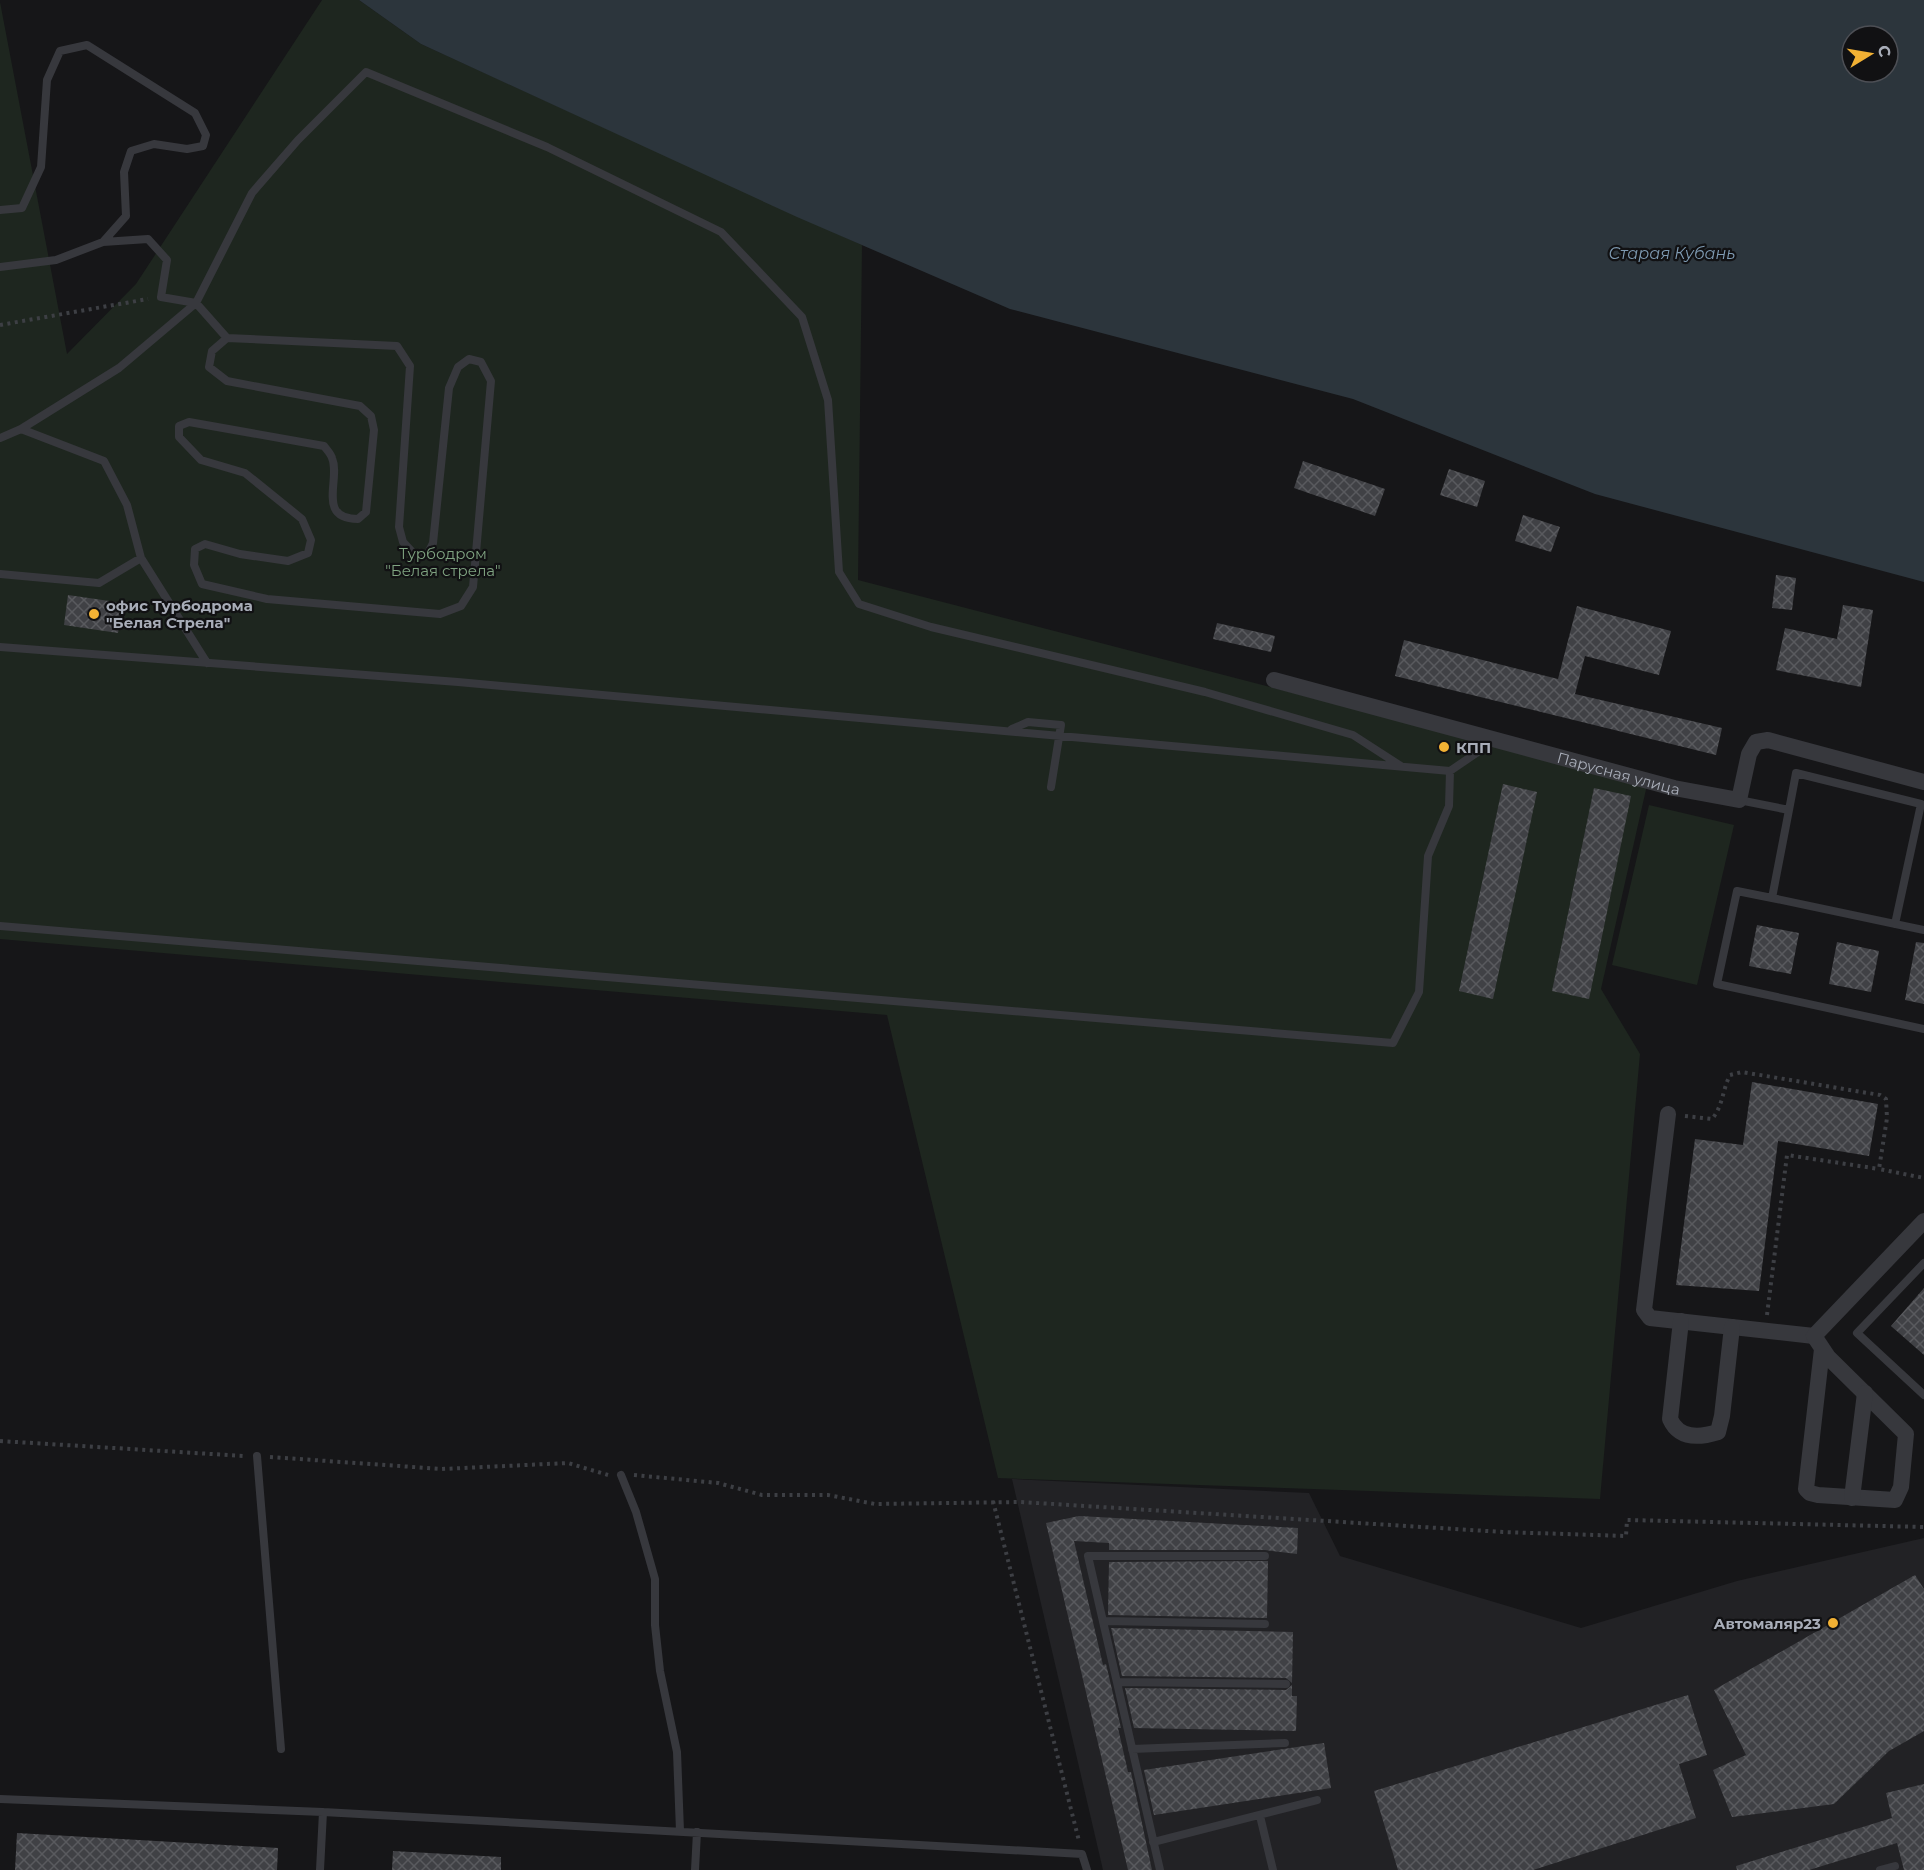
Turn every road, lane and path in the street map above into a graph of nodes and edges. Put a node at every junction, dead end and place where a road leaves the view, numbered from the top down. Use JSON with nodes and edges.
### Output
{"nodes":[{"id":1,"x":0,"y":210,"type":"edge"},
{"id":2,"x":104,"y":242,"type":"junction"},
{"id":3,"x":0,"y":267,"type":"edge"},
{"id":4,"x":161,"y":297,"type":"junction"},
{"id":5,"x":195,"y":303,"type":"junction"},
{"id":6,"x":0,"y":325,"type":"edge"},
{"id":7,"x":227,"y":338,"type":"junction"},
{"id":8,"x":21,"y":429,"type":"junction"},
{"id":9,"x":0,"y":438,"type":"edge"},
{"id":10,"x":141,"y":558,"type":"junction"},
{"id":11,"x":0,"y":574,"type":"edge"},
{"id":12,"x":0,"y":647,"type":"edge"},
{"id":13,"x":207,"y":663,"type":"junction"},
{"id":14,"x":1274,"y":680,"type":"dead end"},
{"id":15,"x":1059,"y":735,"type":"junction"},
{"id":16,"x":1498,"y":739,"type":"junction"},
{"id":17,"x":1401,"y":766,"type":"junction"},
{"id":18,"x":1450,"y":771,"type":"junction"},
{"id":19,"x":1924,"y":782,"type":"edge"},
{"id":20,"x":1051,"y":787,"type":"dead end"},
{"id":21,"x":1739,"y":800,"type":"junction"},
{"id":22,"x":1789,"y":810,"type":"junction"},
{"id":23,"x":1772,"y":898,"type":"junction"},
{"id":24,"x":1895,"y":924,"type":"junction"},
{"id":25,"x":0,"y":926,"type":"edge"},
{"id":26,"x":1924,"y":930,"type":"edge"},
{"id":27,"x":1924,"y":1029,"type":"edge"},
{"id":28,"x":1668,"y":1114,"type":"joint"},
{"id":29,"x":1879,"y":1169,"type":"junction"},
{"id":30,"x":1924,"y":1178,"type":"edge"},
{"id":31,"x":1924,"y":1221,"type":"edge"},
{"id":32,"x":1923,"y":1266,"type":"edge"},
{"id":33,"x":1681,"y":1321,"type":"junction"},
{"id":34,"x":1732,"y":1327,"type":"junction"},
{"id":35,"x":1765,"y":1331,"type":"junction"},
{"id":36,"x":1818,"y":1342,"type":"junction"},
{"id":37,"x":1865,"y":1393,"type":"junction"},
{"id":38,"x":1924,"y":1395,"type":"edge"},
{"id":39,"x":0,"y":1441,"type":"edge"},
{"id":40,"x":257,"y":1456,"type":"junction"},
{"id":41,"x":621,"y":1475,"type":"junction"},
{"id":42,"x":1852,"y":1498,"type":"junction"},
{"id":43,"x":993,"y":1501,"type":"junction"},
{"id":44,"x":1924,"y":1527,"type":"edge"},
{"id":45,"x":1265,"y":1556,"type":"dead end"},
{"id":46,"x":1104,"y":1621,"type":"junction"},
{"id":47,"x":1265,"y":1624,"type":"dead end"},
{"id":48,"x":1117,"y":1682,"type":"junction"},
{"id":49,"x":1286,"y":1684,"type":"dead end"},
{"id":50,"x":1285,"y":1743,"type":"dead end"},
{"id":51,"x":281,"y":1749,"type":"dead end"},
{"id":52,"x":1132,"y":1749,"type":"junction"},
{"id":53,"x":0,"y":1799,"type":"edge"},
{"id":54,"x":1317,"y":1800,"type":"dead end"},
{"id":55,"x":323,"y":1812,"type":"junction"},
{"id":56,"x":1260,"y":1816,"type":"junction"},
{"id":57,"x":680,"y":1831,"type":"junction"},
{"id":58,"x":697,"y":1832,"type":"junction"},
{"id":59,"x":1153,"y":1842,"type":"junction"},
{"id":60,"x":1082,"y":1854,"type":"junction"},
{"id":61,"x":1895,"y":1866,"type":"dead end"},
{"id":62,"x":320,"y":1870,"type":"edge"},
{"id":63,"x":694,"y":1870,"type":"edge"},
{"id":64,"x":1087,"y":1870,"type":"edge"},
{"id":65,"x":1160,"y":1870,"type":"edge"},
{"id":66,"x":1273,"y":1870,"type":"edge"},
{"id":67,"x":1880,"y":1870,"type":"edge"}],
"edges":[{"from":1,"to":2,"type":"lane"},
{"from":2,"to":3,"type":"lane"},
{"from":2,"to":4,"type":"lane"},
{"from":4,"to":5,"type":"lane"},
{"from":4,"to":6,"type":"path"},
{"from":5,"to":7,"type":"lane"},
{"from":5,"to":8,"type":"lane"},
{"from":5,"to":17,"type":"lane"},
{"from":7,"to":7,"type":"lane"},
{"from":8,"to":9,"type":"lane"},
{"from":8,"to":10,"type":"lane"},
{"from":10,"to":11,"type":"lane"},
{"from":10,"to":13,"type":"lane"},
{"from":12,"to":13,"type":"lane"},
{"from":13,"to":15,"type":"lane"},
{"from":14,"to":16,"type":"street","name":"Парусная улица"},
{"from":15,"to":17,"type":"lane"},
{"from":15,"to":20,"type":"lane"},
{"from":16,"to":18,"type":"lane"},
{"from":16,"to":21,"type":"street","name":"Парусная улица"},
{"from":17,"to":18,"type":"lane"},
{"from":18,"to":25,"type":"lane"},
{"from":19,"to":21,"type":"street"},
{"from":21,"to":22,"type":"lane"},
{"from":22,"to":23,"type":"lane"},
{"from":22,"to":24,"type":"lane"},
{"from":23,"to":24,"type":"lane"},
{"from":23,"to":27,"type":"lane"},
{"from":24,"to":26,"type":"lane"},
{"from":28,"to":29,"type":"path"},
{"from":28,"to":33,"type":"street"},
{"from":29,"to":30,"type":"path"},
{"from":29,"to":35,"type":"path"},
{"from":31,"to":36,"type":"street"},
{"from":32,"to":38,"type":"lane"},
{"from":33,"to":34,"type":"street"},
{"from":33,"to":34,"type":"street"},
{"from":34,"to":35,"type":"street"},
{"from":35,"to":36,"type":"street"},
{"from":36,"to":37,"type":"street"},
{"from":36,"to":42,"type":"street"},
{"from":37,"to":42,"type":"street"},
{"from":37,"to":42,"type":"street"},
{"from":39,"to":40,"type":"path"},
{"from":40,"to":41,"type":"path"},
{"from":40,"to":51,"type":"lane"},
{"from":41,"to":43,"type":"path"},
{"from":41,"to":57,"type":"lane"},
{"from":43,"to":44,"type":"path"},
{"from":43,"to":60,"type":"path"},
{"from":45,"to":46,"type":"lane"},
{"from":46,"to":47,"type":"lane"},
{"from":46,"to":48,"type":"lane"},
{"from":48,"to":49,"type":"lane"},
{"from":48,"to":52,"type":"lane"},
{"from":50,"to":52,"type":"lane"},
{"from":52,"to":59,"type":"lane"},
{"from":53,"to":55,"type":"lane"},
{"from":54,"to":56,"type":"lane"},
{"from":55,"to":57,"type":"lane"},
{"from":55,"to":62,"type":"lane"},
{"from":56,"to":59,"type":"lane"},
{"from":56,"to":66,"type":"lane"},
{"from":57,"to":58,"type":"lane"},
{"from":58,"to":60,"type":"lane"},
{"from":58,"to":63,"type":"lane"},
{"from":59,"to":65,"type":"lane"},
{"from":60,"to":64,"type":"lane"},
{"from":61,"to":67,"type":"lane"}]}
